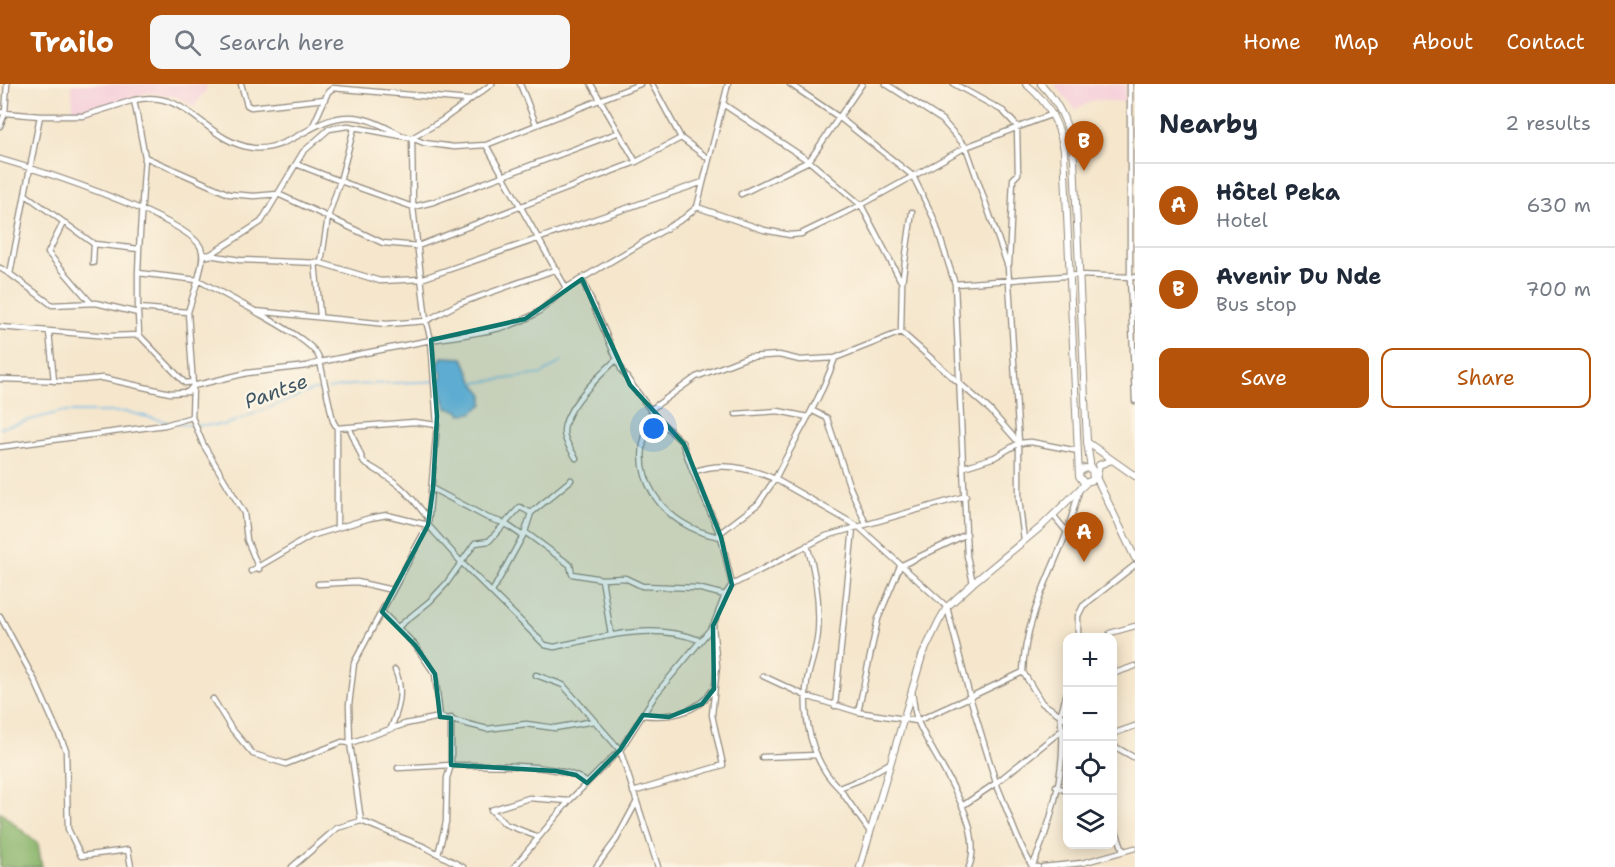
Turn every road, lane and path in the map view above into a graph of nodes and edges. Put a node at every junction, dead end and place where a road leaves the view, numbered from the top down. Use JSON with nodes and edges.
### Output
{"nodes":[{"id":1,"x":7,"y":84,"type":"edge"},
{"id":2,"x":241,"y":84,"type":"edge"},
{"id":3,"x":492,"y":84,"type":"edge"},
{"id":4,"x":520,"y":84,"type":"edge"},
{"id":5,"x":591,"y":84,"type":"edge"},
{"id":6,"x":640,"y":84,"type":"edge"},
{"id":7,"x":652,"y":84,"type":"edge"},
{"id":8,"x":728,"y":84,"type":"edge"},
{"id":9,"x":790,"y":84,"type":"edge"},
{"id":10,"x":862,"y":84,"type":"edge"},
{"id":11,"x":886,"y":84,"type":"edge"},
{"id":12,"x":954,"y":84,"type":"edge"},
{"id":13,"x":1026,"y":84,"type":"edge"},
{"id":14,"x":1041,"y":84,"type":"edge"},
{"id":15,"x":1130,"y":84,"type":"edge"},
{"id":16,"x":325,"y":99,"type":"junction"},
{"id":17,"x":134,"y":100,"type":"junction"},
{"id":18,"x":469,"y":100,"type":"junction"},
{"id":19,"x":599,"y":100,"type":"junction"},
{"id":20,"x":723,"y":104,"type":"junction"},
{"id":21,"x":2,"y":112,"type":"edge"},
{"id":22,"x":1053,"y":114,"type":"junction"},
{"id":23,"x":40,"y":116,"type":"junction"},
{"id":24,"x":840,"y":118,"type":"junction"},
{"id":25,"x":536,"y":124,"type":"junction"},
{"id":26,"x":1067,"y":124,"type":"junction"},
{"id":27,"x":0,"y":126,"type":"edge"},
{"id":28,"x":1017,"y":126,"type":"junction"},
{"id":29,"x":1059,"y":127,"type":"junction"},
{"id":30,"x":312,"y":128,"type":"junction"},
{"id":31,"x":354,"y":128,"type":"junction"},
{"id":32,"x":617,"y":133,"type":"junction"},
{"id":33,"x":402,"y":136,"type":"junction"},
{"id":34,"x":412,"y":138,"type":"junction"},
{"id":35,"x":681,"y":138,"type":"junction"},
{"id":36,"x":486,"y":145,"type":"junction"},
{"id":37,"x":966,"y":147,"type":"junction"},
{"id":38,"x":145,"y":158,"type":"junction"},
{"id":39,"x":0,"y":159,"type":"edge"},
{"id":40,"x":709,"y":159,"type":"junction"},
{"id":41,"x":809,"y":160,"type":"junction"},
{"id":42,"x":636,"y":162,"type":"junction"},
{"id":43,"x":296,"y":164,"type":"junction"},
{"id":44,"x":30,"y":168,"type":"junction"},
{"id":45,"x":503,"y":176,"type":"junction"},
{"id":46,"x":912,"y":176,"type":"junction"},
{"id":47,"x":340,"y":182,"type":"junction"},
{"id":48,"x":703,"y":182,"type":"junction"},
{"id":49,"x":278,"y":194,"type":"junction"},
{"id":50,"x":741,"y":194,"type":"dead end"},
{"id":51,"x":26,"y":195,"type":"junction"},
{"id":52,"x":861,"y":205,"type":"junction"},
{"id":53,"x":413,"y":207,"type":"junction"},
{"id":54,"x":520,"y":207,"type":"junction"},
{"id":55,"x":697,"y":207,"type":"junction"},
{"id":56,"x":142,"y":212,"type":"junction"},
{"id":57,"x":912,"y":212,"type":"dead end"},
{"id":58,"x":328,"y":217,"type":"junction"},
{"id":59,"x":63,"y":224,"type":"junction"},
{"id":60,"x":540,"y":237,"type":"junction"},
{"id":61,"x":94,"y":244,"type":"junction"},
{"id":62,"x":418,"y":246,"type":"junction"},
{"id":63,"x":139,"y":249,"type":"junction"},
{"id":64,"x":205,"y":255,"type":"junction"},
{"id":65,"x":318,"y":262,"type":"junction"},
{"id":66,"x":93,"y":263,"type":"dead end"},
{"id":67,"x":1008,"y":267,"type":"junction"},
{"id":68,"x":0,"y":268,"type":"edge"},
{"id":69,"x":557,"y":269,"type":"junction"},
{"id":70,"x":138,"y":273,"type":"junction"},
{"id":71,"x":10,"y":274,"type":"junction"},
{"id":72,"x":1069,"y":276,"type":"junction"},
{"id":73,"x":1079,"y":276,"type":"junction"},
{"id":74,"x":1133,"y":277,"type":"edge"},
{"id":75,"x":421,"y":279,"type":"junction"},
{"id":76,"x":582,"y":279,"type":"junction"},
{"id":77,"x":198,"y":280,"type":"junction"},
{"id":78,"x":1011,"y":282,"type":"junction"},
{"id":79,"x":902,"y":283,"type":"junction"},
{"id":80,"x":955,"y":284,"type":"junction"},
{"id":81,"x":566,"y":288,"type":"junction"},
{"id":82,"x":92,"y":303,"type":"junction"},
{"id":83,"x":138,"y":311,"type":"junction"},
{"id":84,"x":255,"y":311,"type":"junction"},
{"id":85,"x":188,"y":312,"type":"junction"},
{"id":86,"x":320,"y":315,"type":"junction"},
{"id":87,"x":426,"y":321,"type":"junction"},
{"id":88,"x":0,"y":327,"type":"edge"},
{"id":89,"x":49,"y":332,"type":"junction"},
{"id":90,"x":901,"y":332,"type":"junction"},
{"id":91,"x":139,"y":335,"type":"junction"},
{"id":92,"x":430,"y":340,"type":"junction"},
{"id":93,"x":835,"y":358,"type":"junction"},
{"id":94,"x":617,"y":359,"type":"junction"},
{"id":95,"x":320,"y":362,"type":"junction"},
{"id":96,"x":0,"y":379,"type":"edge"},
{"id":97,"x":54,"y":381,"type":"junction"},
{"id":98,"x":958,"y":381,"type":"junction"},
{"id":99,"x":193,"y":384,"type":"junction"},
{"id":100,"x":1135,"y":401,"type":"edge"},
{"id":101,"x":650,"y":410,"type":"junction"},
{"id":102,"x":813,"y":411,"type":"junction"},
{"id":103,"x":736,"y":414,"type":"dead end"},
{"id":104,"x":654,"y":415,"type":"junction"},
{"id":105,"x":192,"y":417,"type":"junction"},
{"id":106,"x":808,"y":417,"type":"junction"},
{"id":107,"x":437,"y":425,"type":"junction"},
{"id":108,"x":337,"y":428,"type":"junction"},
{"id":109,"x":351,"y":429,"type":"junction"},
{"id":110,"x":1087,"y":442,"type":"junction"},
{"id":111,"x":1019,"y":443,"type":"junction"},
{"id":112,"x":0,"y":447,"type":"edge"},
{"id":113,"x":1078,"y":451,"type":"junction"},
{"id":114,"x":576,"y":458,"type":"dead end"},
{"id":115,"x":1112,"y":460,"type":"junction"},
{"id":116,"x":964,"y":467,"type":"junction"},
{"id":117,"x":1081,"y":471,"type":"junction"},
{"id":118,"x":693,"y":472,"type":"junction"},
{"id":119,"x":1094,"y":475,"type":"junction"},
{"id":120,"x":1135,"y":476,"type":"edge"},
{"id":121,"x":776,"y":479,"type":"junction"},
{"id":122,"x":571,"y":480,"type":"dead end"},
{"id":123,"x":1084,"y":483,"type":"junction"},
{"id":124,"x":433,"y":489,"type":"junction"},
{"id":125,"x":1104,"y":492,"type":"junction"},
{"id":126,"x":966,"y":496,"type":"junction"},
{"id":127,"x":531,"y":513,"type":"junction"},
{"id":128,"x":1053,"y":515,"type":"junction"},
{"id":129,"x":427,"y":517,"type":"junction"},
{"id":130,"x":504,"y":523,"type":"junction"},
{"id":131,"x":866,"y":524,"type":"junction"},
{"id":132,"x":428,"y":525,"type":"junction"},
{"id":133,"x":337,"y":527,"type":"junction"},
{"id":134,"x":856,"y":528,"type":"junction"},
{"id":135,"x":1067,"y":532,"type":"junction"},
{"id":136,"x":524,"y":534,"type":"junction"},
{"id":137,"x":967,"y":534,"type":"junction"},
{"id":138,"x":720,"y":535,"type":"junction"},
{"id":139,"x":1024,"y":540,"type":"junction"},
{"id":140,"x":807,"y":545,"type":"junction"},
{"id":141,"x":1135,"y":558,"type":"edge"},
{"id":142,"x":462,"y":563,"type":"junction"},
{"id":143,"x":1135,"y":565,"type":"edge"},
{"id":144,"x":900,"y":566,"type":"junction"},
{"id":145,"x":259,"y":569,"type":"junction"},
{"id":146,"x":251,"y":571,"type":"dead end"},
{"id":147,"x":602,"y":579,"type":"junction"},
{"id":148,"x":973,"y":583,"type":"junction"},
{"id":149,"x":318,"y":584,"type":"dead end"},
{"id":150,"x":732,"y":585,"type":"junction"},
{"id":151,"x":392,"y":590,"type":"junction"},
{"id":152,"x":492,"y":592,"type":"junction"},
{"id":153,"x":725,"y":595,"type":"junction"},
{"id":154,"x":947,"y":607,"type":"junction"},
{"id":155,"x":382,"y":612,"type":"junction"},
{"id":156,"x":0,"y":615,"type":"edge"},
{"id":157,"x":713,"y":626,"type":"junction"},
{"id":158,"x":1135,"y":626,"type":"edge"},
{"id":159,"x":398,"y":627,"type":"junction"},
{"id":160,"x":1078,"y":633,"type":"edge"},
{"id":161,"x":1110,"y":633,"type":"dead end"},
{"id":162,"x":611,"y":635,"type":"junction"},
{"id":163,"x":699,"y":640,"type":"junction"},
{"id":164,"x":1135,"y":666,"type":"edge"},
{"id":165,"x":395,"y":670,"type":"dead end"},
{"id":166,"x":1023,"y":672,"type":"junction"},
{"id":167,"x":1117,"y":673,"type":"edge"},
{"id":168,"x":536,"y":675,"type":"dead end"},
{"id":169,"x":763,"y":676,"type":"dead end"},
{"id":170,"x":714,"y":689,"type":"junction"},
{"id":171,"x":912,"y":690,"type":"junction"},
{"id":172,"x":806,"y":696,"type":"junction"},
{"id":173,"x":970,"y":697,"type":"junction"},
{"id":174,"x":213,"y":699,"type":"dead end"},
{"id":175,"x":835,"y":706,"type":"junction"},
{"id":176,"x":1063,"y":706,"type":"edge"},
{"id":177,"x":858,"y":712,"type":"junction"},
{"id":178,"x":643,"y":715,"type":"junction"},
{"id":179,"x":1060,"y":716,"type":"junction"},
{"id":180,"x":441,"y":717,"type":"junction"},
{"id":181,"x":451,"y":718,"type":"junction"},
{"id":182,"x":1063,"y":718,"type":"edge"},
{"id":183,"x":903,"y":719,"type":"junction"},
{"id":184,"x":594,"y":721,"type":"junction"},
{"id":185,"x":917,"y":721,"type":"junction"},
{"id":186,"x":1135,"y":726,"type":"edge"},
{"id":187,"x":391,"y":728,"type":"junction"},
{"id":188,"x":1062,"y":730,"type":"junction"},
{"id":189,"x":1117,"y":733,"type":"edge"},
{"id":190,"x":350,"y":743,"type":"junction"},
{"id":191,"x":1117,"y":747,"type":"edge"},
{"id":192,"x":620,"y":750,"type":"junction"},
{"id":193,"x":817,"y":755,"type":"junction"},
{"id":194,"x":762,"y":757,"type":"dead end"},
{"id":195,"x":1135,"y":758,"type":"edge"},
{"id":196,"x":890,"y":763,"type":"junction"},
{"id":197,"x":451,"y":765,"type":"junction"},
{"id":198,"x":398,"y":768,"type":"dead end"},
{"id":199,"x":587,"y":783,"type":"junction"},
{"id":200,"x":996,"y":783,"type":"junction"},
{"id":201,"x":1056,"y":786,"type":"junction"},
{"id":202,"x":839,"y":788,"type":"junction"},
{"id":203,"x":1063,"y":790,"type":"edge"},
{"id":204,"x":633,"y":792,"type":"junction"},
{"id":205,"x":569,"y":801,"type":"junction"},
{"id":206,"x":636,"y":803,"type":"junction"},
{"id":207,"x":962,"y":806,"type":"junction"},
{"id":208,"x":361,"y":821,"type":"junction"},
{"id":209,"x":870,"y":832,"type":"junction"},
{"id":210,"x":1117,"y":832,"type":"edge"},
{"id":211,"x":538,"y":837,"type":"junction"},
{"id":212,"x":1135,"y":848,"type":"edge"},
{"id":213,"x":1123,"y":850,"type":"junction"},
{"id":214,"x":438,"y":854,"type":"junction"},
{"id":215,"x":131,"y":867,"type":"edge"},
{"id":216,"x":292,"y":867,"type":"edge"},
{"id":217,"x":463,"y":867,"type":"edge"},
{"id":218,"x":514,"y":867,"type":"edge"},
{"id":219,"x":596,"y":867,"type":"edge"},
{"id":220,"x":657,"y":867,"type":"edge"},
{"id":221,"x":860,"y":867,"type":"edge"},
{"id":222,"x":969,"y":867,"type":"edge"},
{"id":223,"x":1034,"y":867,"type":"edge"},
{"id":224,"x":1043,"y":867,"type":"edge"}],
"edges":[{"from":1,"to":21,"type":"street"},
{"from":2,"to":16,"type":"street"},
{"from":3,"to":18,"type":"street"},
{"from":4,"to":25,"type":"street"},
{"from":5,"to":19,"type":"street"},
{"from":6,"to":19,"type":"street"},
{"from":7,"to":35,"type":"street"},
{"from":8,"to":20,"type":"street"},
{"from":9,"to":24,"type":"street"},
{"from":10,"to":24,"type":"street"},
{"from":11,"to":37,"type":"street"},
{"from":12,"to":28,"type":"street"},
{"from":13,"to":22,"type":"main road"},
{"from":14,"to":26,"type":"main road"},
{"from":15,"to":74,"type":"street"},
{"from":16,"to":18,"type":"street"},
{"from":16,"to":30,"type":"street"},
{"from":17,"to":23,"type":"street"},
{"from":17,"to":30,"type":"street"},
{"from":17,"to":38,"type":"street"},
{"from":18,"to":34,"type":"street"},
{"from":19,"to":25,"type":"street"},
{"from":19,"to":32,"type":"street"},
{"from":20,"to":40,"type":"street"},
{"from":20,"to":41,"type":"street"},
{"from":21,"to":23,"type":"street"},
{"from":21,"to":27,"type":"street"},
{"from":22,"to":28,"type":"street"},
{"from":22,"to":29,"type":"main road"},
{"from":23,"to":44,"type":"street"},
{"from":24,"to":41,"type":"street"},
{"from":24,"to":46,"type":"street"},
{"from":25,"to":36,"type":"street"},
{"from":26,"to":29,"type":"main road"},
{"from":26,"to":73,"type":"main road"},
{"from":28,"to":37,"type":"street"},
{"from":28,"to":67,"type":"street"},
{"from":29,"to":72,"type":"main road"},
{"from":30,"to":33,"type":"street"},
{"from":31,"to":33,"type":"street"},
{"from":31,"to":43,"type":"street"},
{"from":31,"to":47,"type":"street"},
{"from":32,"to":42,"type":"street"},
{"from":32,"to":45,"type":"street"},
{"from":33,"to":34,"type":"street"},
{"from":34,"to":36,"type":"street"},
{"from":34,"to":53,"type":"street"},
{"from":35,"to":40,"type":"street"},
{"from":35,"to":42,"type":"street"},
{"from":36,"to":45,"type":"street"},
{"from":37,"to":46,"type":"street"},
{"from":37,"to":67,"type":"street"},
{"from":38,"to":49,"type":"street"},
{"from":38,"to":56,"type":"street"},
{"from":39,"to":44,"type":"street"},
{"from":40,"to":48,"type":"street"},
{"from":41,"to":50,"type":"street"},
{"from":41,"to":52,"type":"street"},
{"from":42,"to":54,"type":"street"},
{"from":43,"to":47,"type":"street"},
{"from":43,"to":49,"type":"street"},
{"from":44,"to":51,"type":"street"},
{"from":44,"to":56,"type":"street"},
{"from":45,"to":53,"type":"street"},
{"from":45,"to":54,"type":"street"},
{"from":46,"to":52,"type":"street"},
{"from":46,"to":80,"type":"street"},
{"from":47,"to":53,"type":"street"},
{"from":47,"to":58,"type":"street"},
{"from":48,"to":55,"type":"street"},
{"from":48,"to":60,"type":"street"},
{"from":49,"to":58,"type":"street"},
{"from":49,"to":64,"type":"street"},
{"from":51,"to":59,"type":"street"},
{"from":51,"to":71,"type":"street"},
{"from":52,"to":55,"type":"street"},
{"from":52,"to":79,"type":"street"},
{"from":53,"to":62,"type":"street"},
{"from":54,"to":60,"type":"street"},
{"from":54,"to":62,"type":"street"},
{"from":55,"to":76,"type":"street"},
{"from":56,"to":63,"type":"street"},
{"from":56,"to":64,"type":"street"},
{"from":57,"to":79,"type":"street"},
{"from":58,"to":62,"type":"street"},
{"from":58,"to":65,"type":"street"},
{"from":59,"to":61,"type":"street"},
{"from":59,"to":82,"type":"street"},
{"from":60,"to":69,"type":"street"},
{"from":60,"to":75,"type":"street"},
{"from":61,"to":63,"type":"street"},
{"from":61,"to":66,"type":"street"},
{"from":62,"to":75,"type":"street"},
{"from":63,"to":70,"type":"street"},
{"from":64,"to":65,"type":"street"},
{"from":64,"to":77,"type":"street"},
{"from":65,"to":75,"type":"street"},
{"from":65,"to":86,"type":"street"},
{"from":67,"to":78,"type":"street"},
{"from":68,"to":71,"type":"street"},
{"from":69,"to":81,"type":"street"},
{"from":69,"to":87,"type":"street"},
{"from":70,"to":77,"type":"street"},
{"from":70,"to":83,"type":"street"},
{"from":71,"to":82,"type":"street"},
{"from":72,"to":73,"type":"street"},
{"from":72,"to":78,"type":"street"},
{"from":72,"to":113,"type":"main road"},
{"from":73,"to":74,"type":"street"},
{"from":73,"to":110,"type":"main road"},
{"from":74,"to":100,"type":"street"},
{"from":75,"to":87,"type":"street"},
{"from":76,"to":81,"type":"street"},
{"from":76,"to":94,"type":"street"},
{"from":77,"to":84,"type":"street"},
{"from":77,"to":85,"type":"street"},
{"from":78,"to":80,"type":"street"},
{"from":78,"to":111,"type":"street"},
{"from":79,"to":90,"type":"street"},
{"from":80,"to":98,"type":"street"},
{"from":81,"to":92,"type":"street"},
{"from":82,"to":83,"type":"street"},
{"from":83,"to":85,"type":"street"},
{"from":83,"to":91,"type":"street"},
{"from":84,"to":86,"type":"street"},
{"from":84,"to":95,"type":"street"},
{"from":85,"to":99,"type":"street"},
{"from":86,"to":87,"type":"street"},
{"from":87,"to":92,"type":"street"},
{"from":88,"to":89,"type":"street"},
{"from":89,"to":91,"type":"street"},
{"from":89,"to":97,"type":"street"},
{"from":90,"to":93,"type":"street"},
{"from":90,"to":98,"type":"street"},
{"from":91,"to":99,"type":"street"},
{"from":92,"to":95,"type":"street"},
{"from":92,"to":107,"type":"street"},
{"from":93,"to":101,"type":"street"},
{"from":93,"to":102,"type":"street"},
{"from":94,"to":101,"type":"street"},
{"from":94,"to":114,"type":"street"},
{"from":95,"to":99,"type":"street"},
{"from":95,"to":108,"type":"street"},
{"from":96,"to":97,"type":"street"},
{"from":97,"to":99,"type":"street"},
{"from":98,"to":111,"type":"street"},
{"from":98,"to":116,"type":"street"},
{"from":99,"to":105,"type":"street"},
{"from":101,"to":104,"type":"street"},
{"from":102,"to":106,"type":"street"},
{"from":102,"to":131,"type":"street"},
{"from":103,"to":106,"type":"street"},
{"from":104,"to":118,"type":"street"},
{"from":104,"to":138,"type":"street"},
{"from":105,"to":112,"type":"street"},
{"from":105,"to":145,"type":"street"},
{"from":106,"to":121,"type":"street"},
{"from":107,"to":109,"type":"street"},
{"from":107,"to":124,"type":"street"},
{"from":108,"to":109,"type":"street"},
{"from":108,"to":133,"type":"street"},
{"from":109,"to":129,"type":"street"},
{"from":110,"to":115,"type":"main road"},
{"from":110,"to":119,"type":"main road"},
{"from":111,"to":113,"type":"street"},
{"from":111,"to":116,"type":"street"},
{"from":111,"to":139,"type":"street"},
{"from":113,"to":117,"type":"main road"},
{"from":115,"to":119,"type":"main road"},
{"from":115,"to":120,"type":"main road"},
{"from":116,"to":126,"type":"street"},
{"from":117,"to":119,"type":"main road"},
{"from":117,"to":123,"type":"main road"},
{"from":118,"to":121,"type":"street"},
{"from":118,"to":138,"type":"street"},
{"from":119,"to":123,"type":"main road"},
{"from":119,"to":125,"type":"main road"},
{"from":121,"to":134,"type":"street"},
{"from":121,"to":138,"type":"street"},
{"from":122,"to":127,"type":"street"},
{"from":123,"to":125,"type":"main road"},
{"from":123,"to":128,"type":"main road"},
{"from":123,"to":135,"type":"street"},
{"from":124,"to":129,"type":"street"},
{"from":124,"to":130,"type":"street"},
{"from":125,"to":141,"type":"main road"},
{"from":126,"to":131,"type":"street"},
{"from":126,"to":137,"type":"street"},
{"from":127,"to":130,"type":"street"},
{"from":127,"to":136,"type":"street"},
{"from":128,"to":135,"type":"street"},
{"from":128,"to":139,"type":"main road"},
{"from":129,"to":132,"type":"street"},
{"from":130,"to":136,"type":"street"},
{"from":130,"to":142,"type":"street"},
{"from":131,"to":134,"type":"street"},
{"from":132,"to":133,"type":"street"},
{"from":132,"to":142,"type":"street"},
{"from":132,"to":151,"type":"street"},
{"from":133,"to":145,"type":"street"},
{"from":134,"to":140,"type":"street"},
{"from":134,"to":144,"type":"street"},
{"from":134,"to":175,"type":"street"},
{"from":135,"to":166,"type":"street"},
{"from":136,"to":147,"type":"street"},
{"from":136,"to":152,"type":"street"},
{"from":137,"to":144,"type":"street"},
{"from":137,"to":148,"type":"street"},
{"from":138,"to":150,"type":"street"},
{"from":139,"to":148,"type":"main road"},
{"from":140,"to":150,"type":"street"},
{"from":140,"to":172,"type":"street"},
{"from":142,"to":152,"type":"street"},
{"from":142,"to":159,"type":"street"},
{"from":143,"to":160,"type":"street"},
{"from":144,"to":154,"type":"street"},
{"from":144,"to":177,"type":"street"},
{"from":145,"to":146,"type":"street"},
{"from":147,"to":153,"type":"street"},
{"from":147,"to":162,"type":"street"},
{"from":148,"to":154,"type":"main road"},
{"from":149,"to":151,"type":"street"},
{"from":150,"to":153,"type":"street"},
{"from":151,"to":155,"type":"street"},
{"from":152,"to":162,"type":"street"},
{"from":153,"to":157,"type":"street"},
{"from":154,"to":171,"type":"main road"},
{"from":154,"to":173,"type":"street"},
{"from":155,"to":159,"type":"street"},
{"from":155,"to":190,"type":"street"},
{"from":156,"to":215,"type":"street"},
{"from":157,"to":163,"type":"street"},
{"from":157,"to":170,"type":"street"},
{"from":158,"to":161,"type":"street"},
{"from":159,"to":180,"type":"street"},
{"from":162,"to":163,"type":"street"},
{"from":163,"to":178,"type":"street"},
{"from":164,"to":167,"type":"street"},
{"from":165,"to":187,"type":"street"},
{"from":166,"to":173,"type":"street"},
{"from":166,"to":179,"type":"street"},
{"from":168,"to":184,"type":"street"},
{"from":169,"to":172,"type":"street"},
{"from":170,"to":178,"type":"street"},
{"from":170,"to":204,"type":"street"},
{"from":171,"to":183,"type":"main road"},
{"from":171,"to":185,"type":"street"},
{"from":172,"to":175,"type":"street"},
{"from":172,"to":193,"type":"street"},
{"from":173,"to":185,"type":"street"},
{"from":173,"to":200,"type":"street"},
{"from":174,"to":190,"type":"street"},
{"from":175,"to":177,"type":"street"},
{"from":176,"to":179,"type":"street"},
{"from":177,"to":183,"type":"street"},
{"from":178,"to":192,"type":"street"},
{"from":179,"to":182,"type":"street"},
{"from":179,"to":188,"type":"street"},
{"from":180,"to":181,"type":"street"},
{"from":180,"to":187,"type":"street"},
{"from":181,"to":184,"type":"street"},
{"from":181,"to":197,"type":"street"},
{"from":183,"to":185,"type":"street"},
{"from":183,"to":196,"type":"main road"},
{"from":184,"to":192,"type":"street"},
{"from":185,"to":207,"type":"street"},
{"from":186,"to":189,"type":"street"},
{"from":187,"to":190,"type":"street"},
{"from":188,"to":200,"type":"street"},
{"from":188,"to":201,"type":"street"},
{"from":190,"to":208,"type":"street"},
{"from":191,"to":195,"type":"street"},
{"from":192,"to":199,"type":"street"},
{"from":192,"to":204,"type":"street"},
{"from":193,"to":194,"type":"street"},
{"from":193,"to":202,"type":"street"},
{"from":196,"to":202,"type":"street"},
{"from":196,"to":209,"type":"main road"},
{"from":197,"to":198,"type":"street"},
{"from":197,"to":199,"type":"street"},
{"from":197,"to":214,"type":"street"},
{"from":199,"to":205,"type":"street"},
{"from":200,"to":207,"type":"street"},
{"from":200,"to":223,"type":"street"},
{"from":201,"to":203,"type":"street"},
{"from":201,"to":223,"type":"street"},
{"from":202,"to":209,"type":"street"},
{"from":204,"to":206,"type":"street"},
{"from":205,"to":211,"type":"street"},
{"from":205,"to":211,"type":"street"},
{"from":206,"to":219,"type":"street"},
{"from":206,"to":220,"type":"street"},
{"from":207,"to":222,"type":"street"},
{"from":208,"to":214,"type":"street"},
{"from":208,"to":216,"type":"street"},
{"from":209,"to":221,"type":"main road"},
{"from":210,"to":213,"type":"street"},
{"from":211,"to":218,"type":"street"},
{"from":212,"to":213,"type":"street"},
{"from":213,"to":224,"type":"street"},
{"from":214,"to":217,"type":"street"}]}
